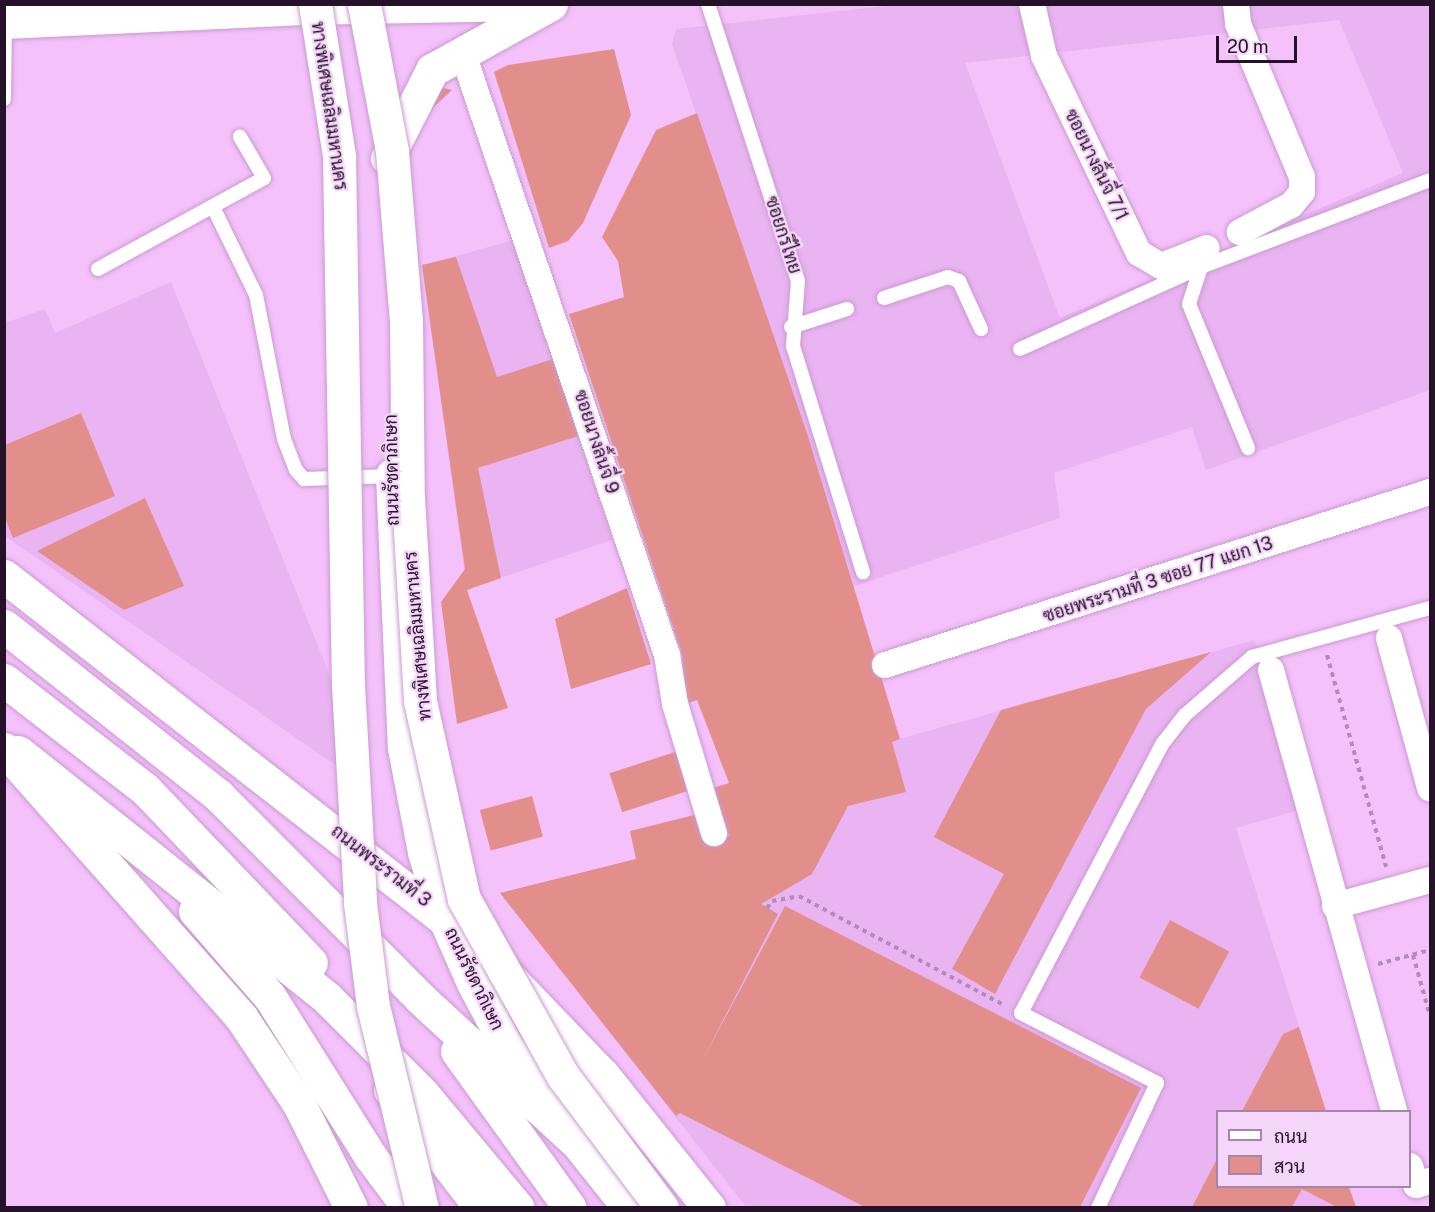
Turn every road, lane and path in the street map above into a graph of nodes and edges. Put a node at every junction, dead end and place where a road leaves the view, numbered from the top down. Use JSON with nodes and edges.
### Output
{"nodes":[{"id":1,"x":538,"y":4,"type":"edge"},
{"id":2,"x":551,"y":4,"type":"edge"},
{"id":3,"x":708,"y":4,"type":"edge"},
{"id":4,"x":1032,"y":4,"type":"edge"},
{"id":5,"x":1236,"y":4,"type":"edge"},
{"id":6,"x":307,"y":6,"type":"edge"},
{"id":7,"x":373,"y":6,"type":"edge"},
{"id":8,"x":181,"y":10,"type":"edge"},
{"id":9,"x":5,"y":22,"type":"edge"},
{"id":10,"x":463,"y":54,"type":"junction"},
{"id":11,"x":4,"y":99,"type":"edge"},
{"id":12,"x":240,"y":137,"type":"dead end"},
{"id":13,"x":387,"y":158,"type":"junction"},
{"id":14,"x":1431,"y":180,"type":"edge"},
{"id":15,"x":214,"y":209,"type":"junction"},
{"id":16,"x":1240,"y":232,"type":"dead end"},
{"id":17,"x":1204,"y":257,"type":"junction"},
{"id":18,"x":99,"y":269,"type":"dead end"},
{"id":19,"x":884,"y":298,"type":"dead end"},
{"id":20,"x":847,"y":309,"type":"dead end"},
{"id":21,"x":791,"y":327,"type":"junction"},
{"id":22,"x":981,"y":329,"type":"dead end"},
{"id":23,"x":1020,"y":349,"type":"dead end"},
{"id":24,"x":1248,"y":448,"type":"dead end"},
{"id":25,"x":392,"y":476,"type":"junction"},
{"id":26,"x":1431,"y":492,"type":"edge"},
{"id":27,"x":863,"y":572,"type":"dead end"},
{"id":28,"x":4,"y":576,"type":"edge"},
{"id":29,"x":1431,"y":608,"type":"edge"},
{"id":30,"x":4,"y":626,"type":"edge"},
{"id":31,"x":78,"y":633,"type":"junction"},
{"id":32,"x":1389,"y":638,"type":"dead end"},
{"id":33,"x":1326,"y":651,"type":"dead end"},
{"id":34,"x":1265,"y":663,"type":"junction"},
{"id":35,"x":885,"y":665,"type":"dead end"},
{"id":36,"x":4,"y":680,"type":"edge"},
{"id":37,"x":4,"y":742,"type":"edge"},
{"id":38,"x":4,"y":749,"type":"edge"},
{"id":39,"x":1431,"y":788,"type":"edge"},
{"id":40,"x":218,"y":795,"type":"junction"},
{"id":41,"x":102,"y":817,"type":"junction"},
{"id":42,"x":714,"y":833,"type":"dead end"},
{"id":43,"x":1431,"y":880,"type":"edge"},
{"id":44,"x":1392,"y":891,"type":"junction"},
{"id":45,"x":199,"y":892,"type":"junction"},
{"id":46,"x":1335,"y":906,"type":"junction"},
{"id":47,"x":767,"y":908,"type":"dead end"},
{"id":48,"x":443,"y":915,"type":"junction"},
{"id":49,"x":1431,"y":950,"type":"edge"},
{"id":50,"x":1413,"y":955,"type":"junction"},
{"id":51,"x":1354,"y":971,"type":"junction"},
{"id":52,"x":420,"y":998,"type":"junction"},
{"id":53,"x":1021,"y":1013,"type":"junction"},
{"id":54,"x":1431,"y":1016,"type":"edge"},
{"id":55,"x":371,"y":1039,"type":"junction"},
{"id":56,"x":1393,"y":1110,"type":"edge"},
{"id":57,"x":578,"y":1144,"type":"junction"},
{"id":58,"x":1411,"y":1169,"type":"edge"},
{"id":59,"x":1431,"y":1181,"type":"edge"},
{"id":60,"x":351,"y":1208,"type":"edge"},
{"id":61,"x":409,"y":1208,"type":"edge"},
{"id":62,"x":422,"y":1208,"type":"edge"},
{"id":63,"x":481,"y":1208,"type":"edge"},
{"id":64,"x":518,"y":1208,"type":"edge"},
{"id":65,"x":570,"y":1208,"type":"edge"},
{"id":66,"x":629,"y":1208,"type":"edge"},
{"id":67,"x":662,"y":1208,"type":"edge"},
{"id":68,"x":709,"y":1208,"type":"edge"},
{"id":69,"x":1098,"y":1208,"type":"edge"}],
"edges":[{"from":1,"to":7,"type":"main road"},
{"from":2,"to":10,"type":"main road"},
{"from":3,"to":21,"type":"lane","name":"ซอยกรีไทย"},
{"from":4,"to":17,"type":"street","name":"ซอยนางลิ้นจี่ 7/1"},
{"from":5,"to":16,"type":"street"},
{"from":6,"to":7,"type":"main road"},
{"from":6,"to":8,"type":"main road"},
{"from":6,"to":62,"type":"main road","name":"ทางพิเศษเฉลิมมหานคร","bridge":true},
{"from":7,"to":13,"type":"main road","name":"ถนนรัชดาภิเษก"},
{"from":7,"to":67,"type":"main road","name":"ทางพิเศษเฉลิมมหานคร","bridge":true},
{"from":8,"to":9,"type":"main road"},
{"from":9,"to":11,"type":"lane"},
{"from":10,"to":13,"type":"main road"},
{"from":10,"to":42,"type":"street","name":"ซอยนางลิ้นจี่ 9"},
{"from":12,"to":15,"type":"lane"},
{"from":13,"to":25,"type":"main road","name":"ถนนรัชดาภิเษก"},
{"from":14,"to":17,"type":"lane"},
{"from":15,"to":18,"type":"lane"},
{"from":15,"to":25,"type":"lane"},
{"from":17,"to":23,"type":"lane"},
{"from":17,"to":24,"type":"lane"},
{"from":19,"to":22,"type":"lane"},
{"from":20,"to":21,"type":"lane"},
{"from":21,"to":27,"type":"lane","name":"ซอยกรีไทย"},
{"from":25,"to":48,"type":"main road","name":"ถนนรัชดาภิเษก"},
{"from":26,"to":35,"type":"street","name":"ซอยพระรามที่ 3 ซอย 77 แยก 13"},
{"from":28,"to":31,"type":"main road","name":"ถนนพระรามที่ 3"},
{"from":29,"to":34,"type":"lane"},
{"from":30,"to":40,"type":"main road"},
{"from":31,"to":40,"type":"main road"},
{"from":31,"to":48,"type":"main road","name":"ถนนพระรามที่ 3"},
{"from":32,"to":39,"type":"street"},
{"from":33,"to":44,"type":"path"},
{"from":34,"to":46,"type":"street"},
{"from":34,"to":53,"type":"lane"},
{"from":36,"to":55,"type":"main road"},
{"from":37,"to":41,"type":"main road"},
{"from":38,"to":60,"type":"main road"},
{"from":40,"to":52,"type":"main road"},
{"from":41,"to":45,"type":"main road"},
{"from":41,"to":61,"type":"main road"},
{"from":43,"to":44,"type":"street"},
{"from":44,"to":46,"type":"street"},
{"from":45,"to":55,"type":"main road"},
{"from":45,"to":63,"type":"main road"},
{"from":46,"to":51,"type":"street"},
{"from":47,"to":53,"type":"path"},
{"from":48,"to":57,"type":"main road","name":"ถนนรัชดาภิเษก"},
{"from":48,"to":68,"type":"main road","name":"ถนนพระรามที่ 3"},
{"from":49,"to":50,"type":"path"},
{"from":50,"to":51,"type":"path"},
{"from":50,"to":54,"type":"path"},
{"from":51,"to":56,"type":"street"},
{"from":52,"to":57,"type":"main road"},
{"from":52,"to":65,"type":"main road"},
{"from":53,"to":69,"type":"lane"},
{"from":55,"to":64,"type":"main road"},
{"from":57,"to":66,"type":"main road"},
{"from":58,"to":59,"type":"street"}]}
